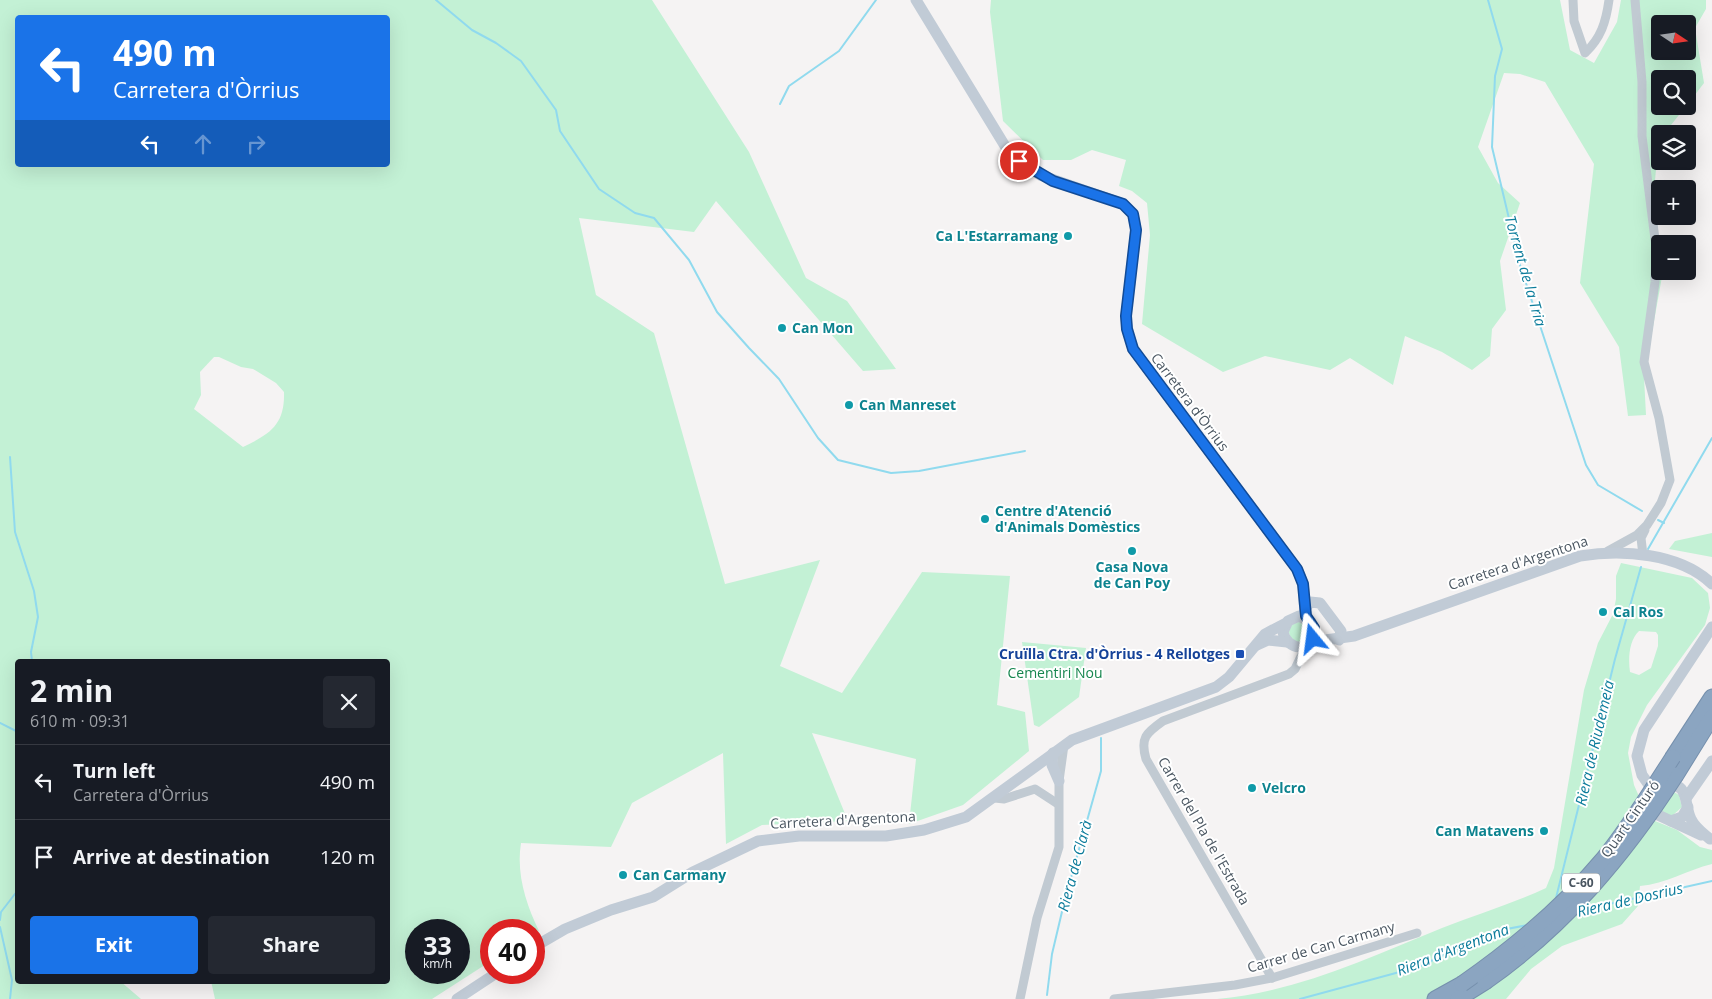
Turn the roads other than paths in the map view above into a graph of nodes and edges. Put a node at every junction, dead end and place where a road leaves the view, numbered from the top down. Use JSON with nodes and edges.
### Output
{"nodes":[{"id":1,"x":916,"y":0,"type":"edge"},
{"id":2,"x":1574,"y":0,"type":"edge"},
{"id":3,"x":1609,"y":0,"type":"edge"},
{"id":4,"x":1635,"y":0,"type":"edge"},
{"id":5,"x":1647,"y":525,"type":"junction"},
{"id":6,"x":1637,"y":535,"type":"junction"},
{"id":7,"x":1608,"y":552,"type":"junction"},
{"id":8,"x":1638,"y":552,"type":"junction"},
{"id":9,"x":1697,"y":571,"type":"junction"},
{"id":10,"x":1712,"y":571,"type":"edge"},
{"id":11,"x":1712,"y":584,"type":"edge"},
{"id":12,"x":1305,"y":606,"type":"junction"},
{"id":13,"x":1290,"y":620,"type":"junction"},
{"id":14,"x":1312,"y":625,"type":"junction"},
{"id":15,"x":1712,"y":626,"type":"edge"},
{"id":16,"x":1335,"y":640,"type":"junction"},
{"id":17,"x":1289,"y":644,"type":"junction"},
{"id":18,"x":1309,"y":644,"type":"junction"},
{"id":19,"x":1255,"y":646,"type":"junction"},
{"id":20,"x":1295,"y":669,"type":"junction"},
{"id":21,"x":1710,"y":711,"type":"edge"},
{"id":22,"x":1064,"y":745,"type":"junction"},
{"id":23,"x":1053,"y":753,"type":"junction"},
{"id":24,"x":1712,"y":761,"type":"edge"},
{"id":25,"x":1059,"y":781,"type":"junction"},
{"id":26,"x":1656,"y":795,"type":"junction"},
{"id":27,"x":995,"y":798,"type":"junction"},
{"id":28,"x":1687,"y":802,"type":"junction"},
{"id":29,"x":1058,"y":804,"type":"junction"},
{"id":30,"x":1671,"y":821,"type":"junction"},
{"id":31,"x":1711,"y":839,"type":"edge"},
{"id":32,"x":1417,"y":933,"type":"dead end"},
{"id":33,"x":545,"y":941,"type":"edge"},
{"id":34,"x":1272,"y":978,"type":"junction"},
{"id":35,"x":480,"y":984,"type":"edge"},
{"id":36,"x":1025,"y":984,"type":"junction"},
{"id":37,"x":457,"y":999,"type":"edge"},
{"id":38,"x":1020,"y":999,"type":"edge"},
{"id":39,"x":1028,"y":999,"type":"edge"},
{"id":40,"x":1114,"y":999,"type":"edge"},
{"id":41,"x":1436,"y":999,"type":"edge"},
{"id":42,"x":1458,"y":999,"type":"edge"}],
"edges":[{"from":1,"to":12,"type":"street","name":"Carretera d'Òrrius"},
{"from":2,"to":3,"type":"street"},
{"from":4,"to":5,"type":"street"},
{"from":5,"to":6,"type":"street"},
{"from":5,"to":8,"type":"street"},
{"from":6,"to":7,"type":"street"},
{"from":6,"to":8,"type":"street"},
{"from":7,"to":8,"type":"street","name":"Carretera d'Argentona"},
{"from":7,"to":16,"type":"street","name":"Carretera d'Argentona"},
{"from":8,"to":9,"type":"street","name":"Carretera d'Argentona"},
{"from":9,"to":10,"type":"street"},
{"from":9,"to":11,"type":"street","name":"Carretera d'Argentona"},
{"from":12,"to":13,"type":"street"},
{"from":12,"to":14,"type":"street","name":"Carretera d'Òrrius"},
{"from":12,"to":16,"type":"street"},
{"from":13,"to":14,"type":"street"},
{"from":13,"to":17,"type":"street"},
{"from":13,"to":19,"type":"street"},
{"from":14,"to":16,"type":"street"},
{"from":14,"to":18,"type":"street"},
{"from":15,"to":26,"type":"street"},
{"from":16,"to":18,"type":"street","name":"Carretera d'Argentona"},
{"from":17,"to":18,"type":"street"},
{"from":17,"to":19,"type":"street"},
{"from":17,"to":20,"type":"street"},
{"from":18,"to":20,"type":"street"},
{"from":19,"to":22,"type":"street","name":"Carretera d'Argentona"},
{"from":20,"to":34,"type":"street","name":"Carrer del Pla de l'Estrada"},
{"from":21,"to":41,"type":"highway","name":"Quart Cinturó","number":"C-60","bridge":true},
{"from":21,"to":42,"type":"highway","name":"Quart Cinturó","number":"C-60","bridge":true},
{"from":22,"to":23,"type":"street","name":"Carretera d'Argentona"},
{"from":22,"to":25,"type":"street"},
{"from":23,"to":25,"type":"street"},
{"from":23,"to":27,"type":"street","name":"Carretera d'Argentona"},
{"from":24,"to":28,"type":"street"},
{"from":25,"to":29,"type":"street"},
{"from":26,"to":28,"type":"street"},
{"from":26,"to":30,"type":"street"},
{"from":27,"to":29,"type":"street"},
{"from":27,"to":33,"type":"street","name":"Carretera d'Argentona"},
{"from":28,"to":30,"type":"street"},
{"from":28,"to":31,"type":"street"},
{"from":29,"to":36,"type":"street"},
{"from":30,"to":31,"type":"street"},
{"from":32,"to":34,"type":"street","name":"Carrer de Can Carmany"},
{"from":34,"to":40,"type":"street","name":"Carrer de Can Carmany"},
{"from":35,"to":37,"type":"street"},
{"from":36,"to":38,"type":"street"},
{"from":36,"to":39,"type":"street"}]}
